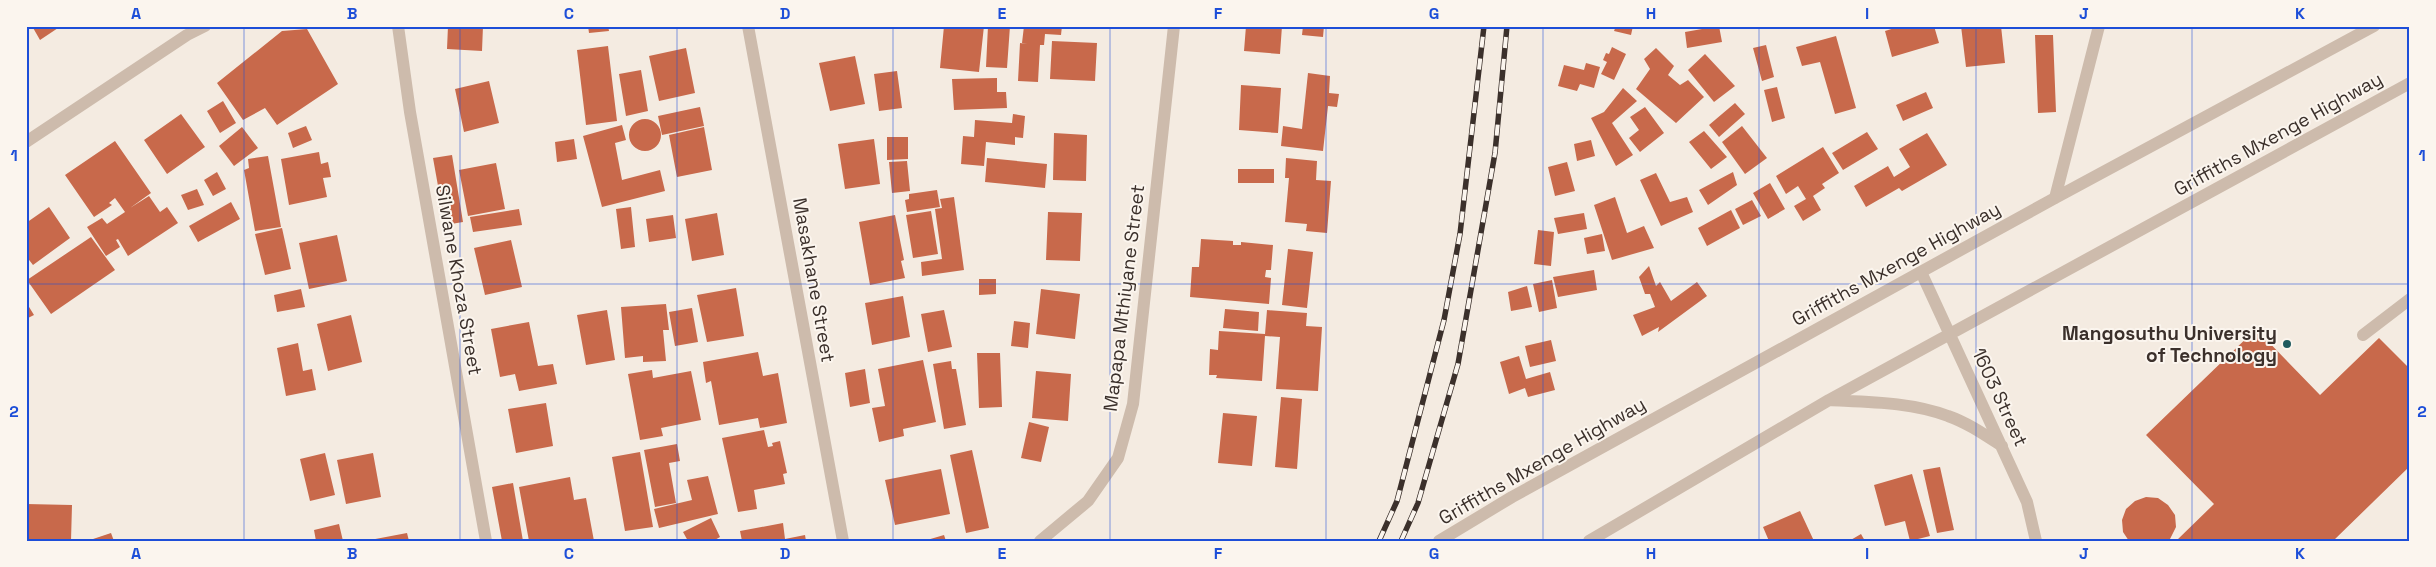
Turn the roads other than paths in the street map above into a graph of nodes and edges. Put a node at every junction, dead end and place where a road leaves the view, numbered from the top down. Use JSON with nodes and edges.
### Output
{"nodes":[{"id":1,"x":205,"y":26,"type":"edge"},
{"id":2,"x":398,"y":26,"type":"edge"},
{"id":3,"x":748,"y":26,"type":"edge"},
{"id":4,"x":1174,"y":26,"type":"edge"},
{"id":5,"x":2099,"y":26,"type":"edge"},
{"id":6,"x":2374,"y":26,"type":"edge"},
{"id":7,"x":2410,"y":83,"type":"edge"},
{"id":8,"x":26,"y":142,"type":"edge"},
{"id":9,"x":2055,"y":198,"type":"junction"},
{"id":10,"x":1921,"y":272,"type":"junction"},
{"id":11,"x":2410,"y":300,"type":"edge"},
{"id":12,"x":1950,"y":334,"type":"junction"},
{"id":13,"x":2363,"y":335,"type":"dead end"},
{"id":14,"x":1829,"y":400,"type":"junction"},
{"id":15,"x":2002,"y":446,"type":"junction"},
{"id":16,"x":486,"y":541,"type":"edge"},
{"id":17,"x":843,"y":541,"type":"edge"},
{"id":18,"x":1040,"y":541,"type":"edge"},
{"id":19,"x":1440,"y":541,"type":"edge"},
{"id":20,"x":1589,"y":541,"type":"edge"},
{"id":21,"x":2036,"y":541,"type":"edge"}],
"edges":[{"from":1,"to":8,"type":"street"},
{"from":2,"to":16,"type":"street","name":"Silwane Khoza Street"},
{"from":3,"to":17,"type":"street","name":"Masakhane Street"},
{"from":4,"to":18,"type":"street","name":"Mapapa Mthiyane Street"},
{"from":5,"to":9,"type":"street"},
{"from":6,"to":9,"type":"street","name":"Griffiths Mxenge Highway"},
{"from":7,"to":12,"type":"street","name":"Griffiths Mxenge Highway"},
{"from":9,"to":10,"type":"street","name":"Griffiths Mxenge Highway"},
{"from":10,"to":12,"type":"street","name":"1603 Street"},
{"from":10,"to":19,"type":"street","name":"Griffiths Mxenge Highway"},
{"from":11,"to":13,"type":"street"},
{"from":12,"to":14,"type":"street","name":"Griffiths Mxenge Highway"},
{"from":12,"to":15,"type":"street","name":"1603 Street"},
{"from":14,"to":15,"type":"street"},
{"from":14,"to":20,"type":"street","name":"Griffiths Mxenge Highway"},
{"from":15,"to":21,"type":"street","name":"1603 Street"}]}
